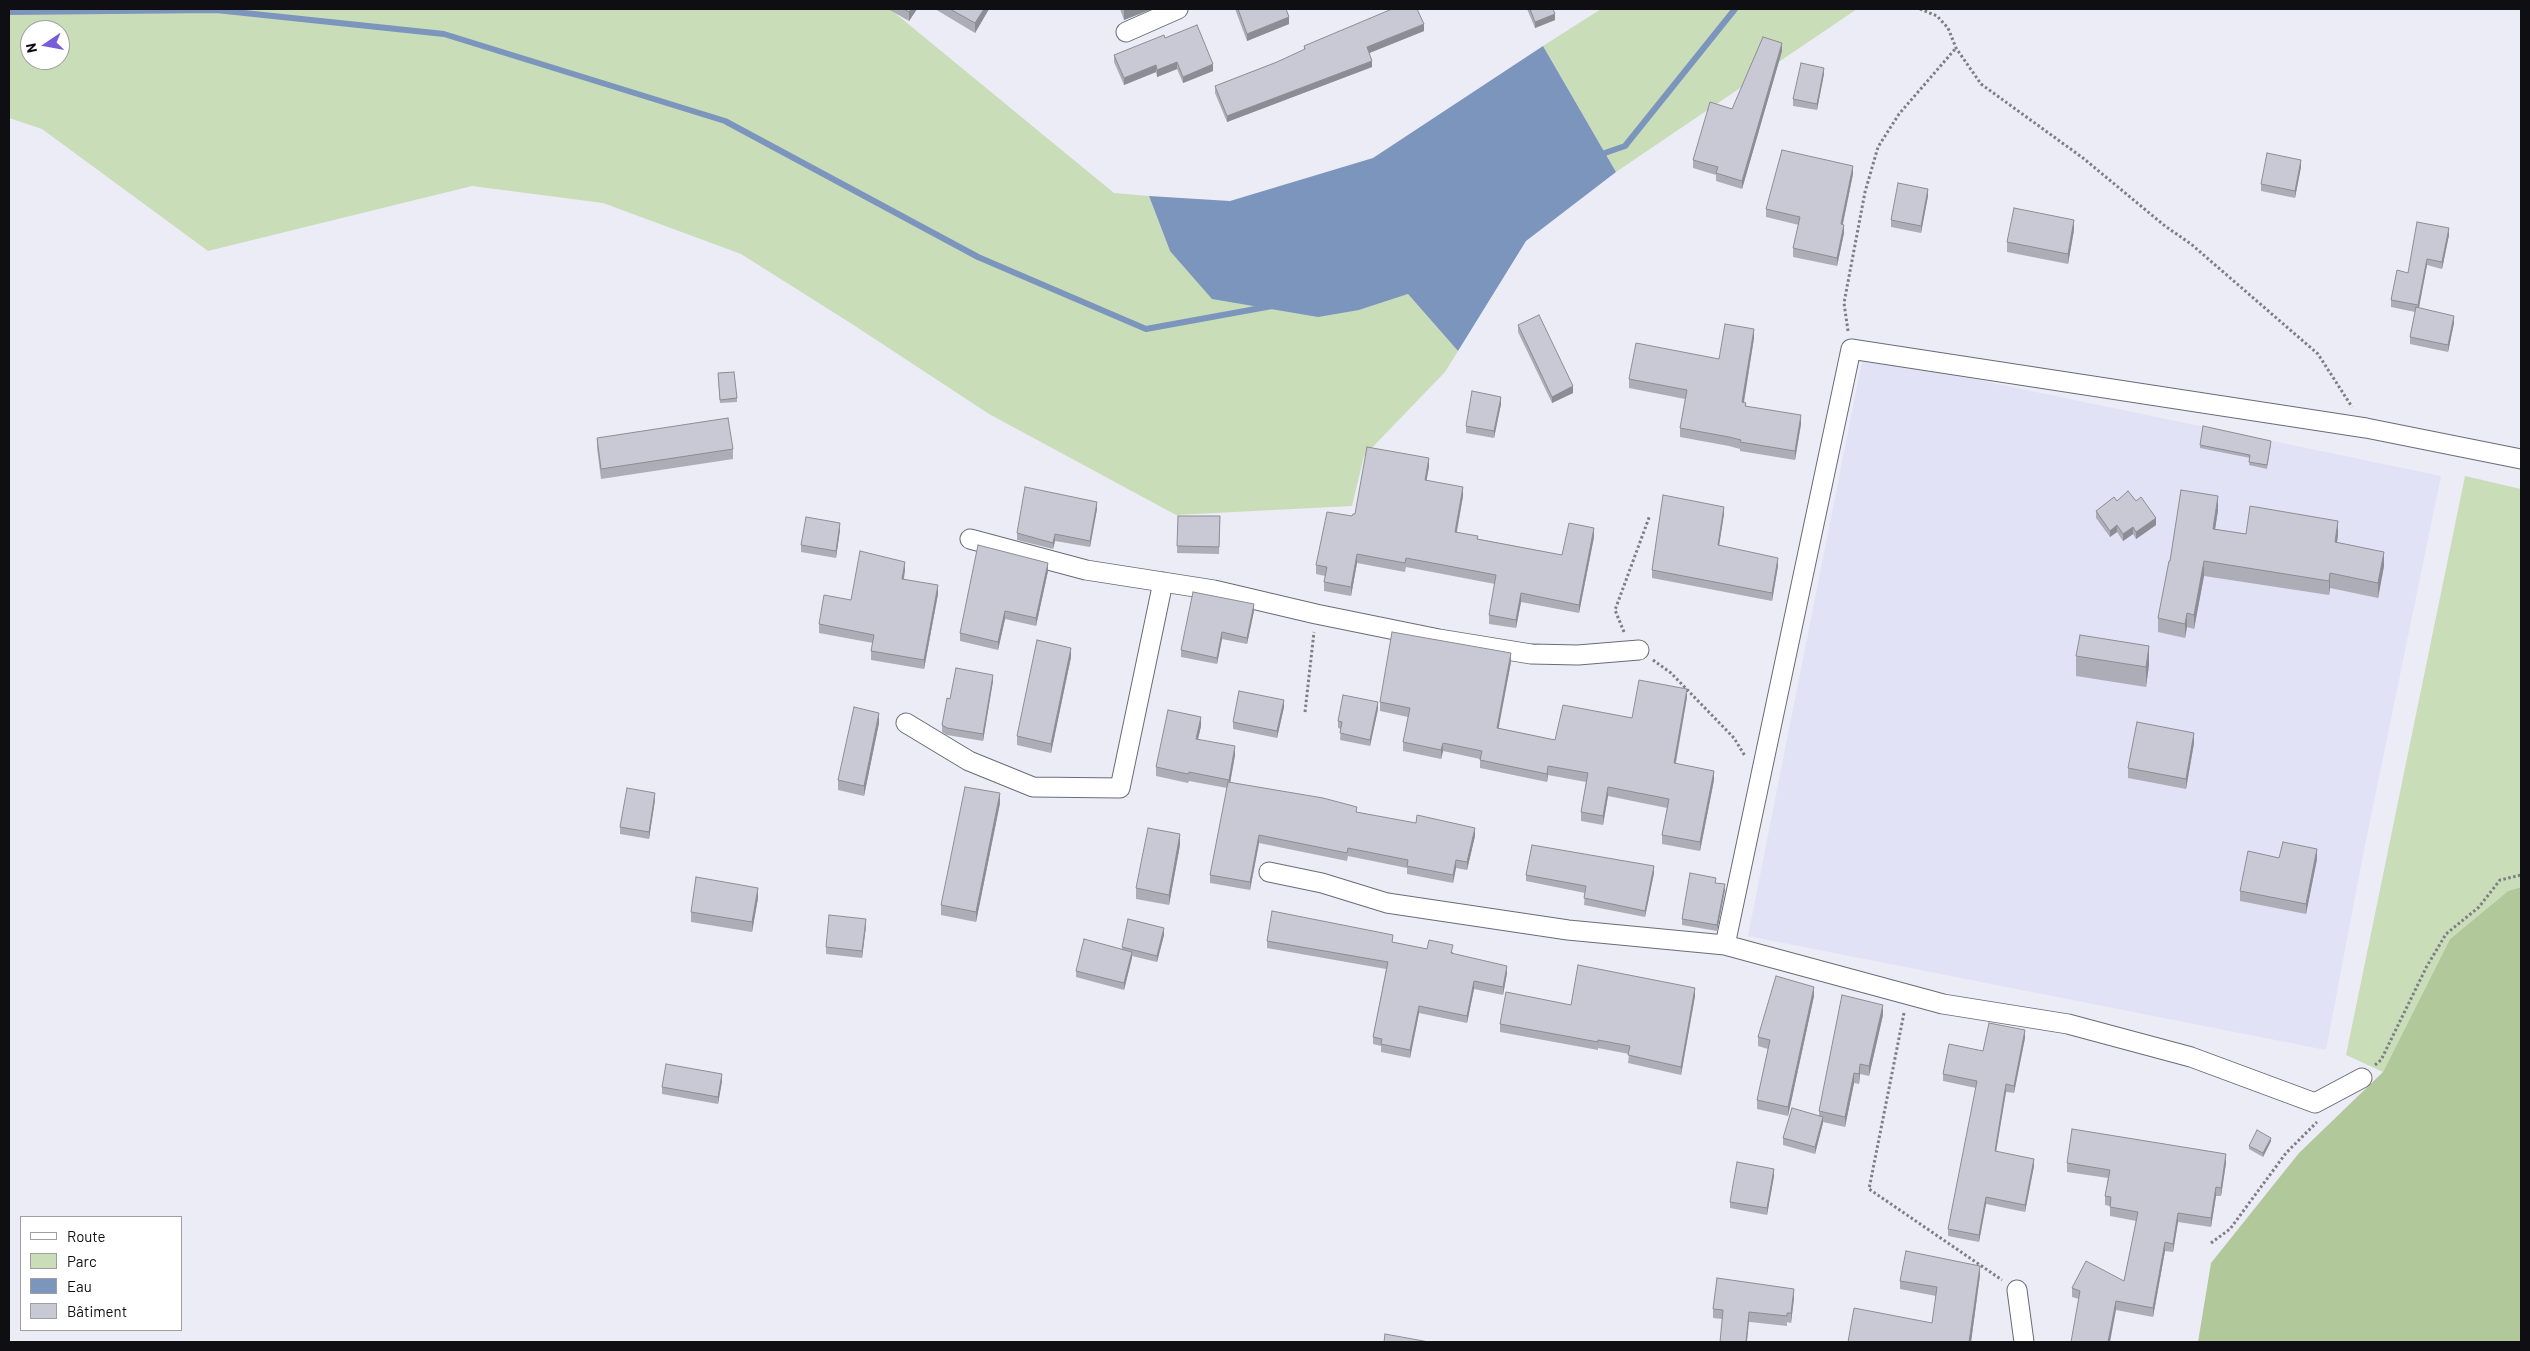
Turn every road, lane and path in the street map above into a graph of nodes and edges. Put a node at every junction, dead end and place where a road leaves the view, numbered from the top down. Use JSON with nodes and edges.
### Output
{"nodes":[{"id":1,"x":1178,"y":9,"type":"edge"},
{"id":2,"x":1920,"y":9,"type":"edge"},
{"id":3,"x":1126,"y":32,"type":"dead end"},
{"id":4,"x":1956,"y":48,"type":"junction"},
{"id":5,"x":1851,"y":349,"type":"junction"},
{"id":6,"x":2366,"y":428,"type":"junction"},
{"id":7,"x":2521,"y":459,"type":"edge"},
{"id":8,"x":1650,"y":515,"type":"dead end"},
{"id":9,"x":970,"y":539,"type":"dead end"},
{"id":10,"x":1164,"y":582,"type":"junction"},
{"id":11,"x":1316,"y":614,"type":"junction"},
{"id":12,"x":1639,"y":650,"type":"junction"},
{"id":13,"x":1305,"y":712,"type":"dead end"},
{"id":14,"x":906,"y":722,"type":"dead end"},
{"id":15,"x":1759,"y":780,"type":"junction"},
{"id":16,"x":1270,"y":872,"type":"dead end"},
{"id":17,"x":2521,"y":875,"type":"edge"},
{"id":18,"x":1725,"y":945,"type":"junction"},
{"id":19,"x":1908,"y":995,"type":"junction"},
{"id":20,"x":2362,"y":1078,"type":"joint"},
{"id":21,"x":2321,"y":1119,"type":"dead end"},
{"id":22,"x":2211,"y":1243,"type":"dead end"},
{"id":23,"x":2017,"y":1290,"type":"joint"},
{"id":24,"x":2024,"y":1342,"type":"edge"}],
"edges":[{"from":1,"to":3,"type":"street"},
{"from":2,"to":4,"type":"path"},
{"from":4,"to":5,"type":"path"},
{"from":4,"to":6,"type":"path"},
{"from":5,"to":6,"type":"street"},
{"from":5,"to":15,"type":"street"},
{"from":6,"to":7,"type":"street"},
{"from":8,"to":12,"type":"path"},
{"from":9,"to":10,"type":"street"},
{"from":10,"to":11,"type":"street"},
{"from":10,"to":14,"type":"street"},
{"from":11,"to":12,"type":"street"},
{"from":11,"to":13,"type":"path"},
{"from":12,"to":15,"type":"path"},
{"from":15,"to":18,"type":"street"},
{"from":16,"to":18,"type":"street"},
{"from":17,"to":20,"type":"path"},
{"from":18,"to":19,"type":"street"},
{"from":19,"to":20,"type":"street"},
{"from":19,"to":23,"type":"path"},
{"from":21,"to":22,"type":"path"},
{"from":23,"to":24,"type":"street"}]}
